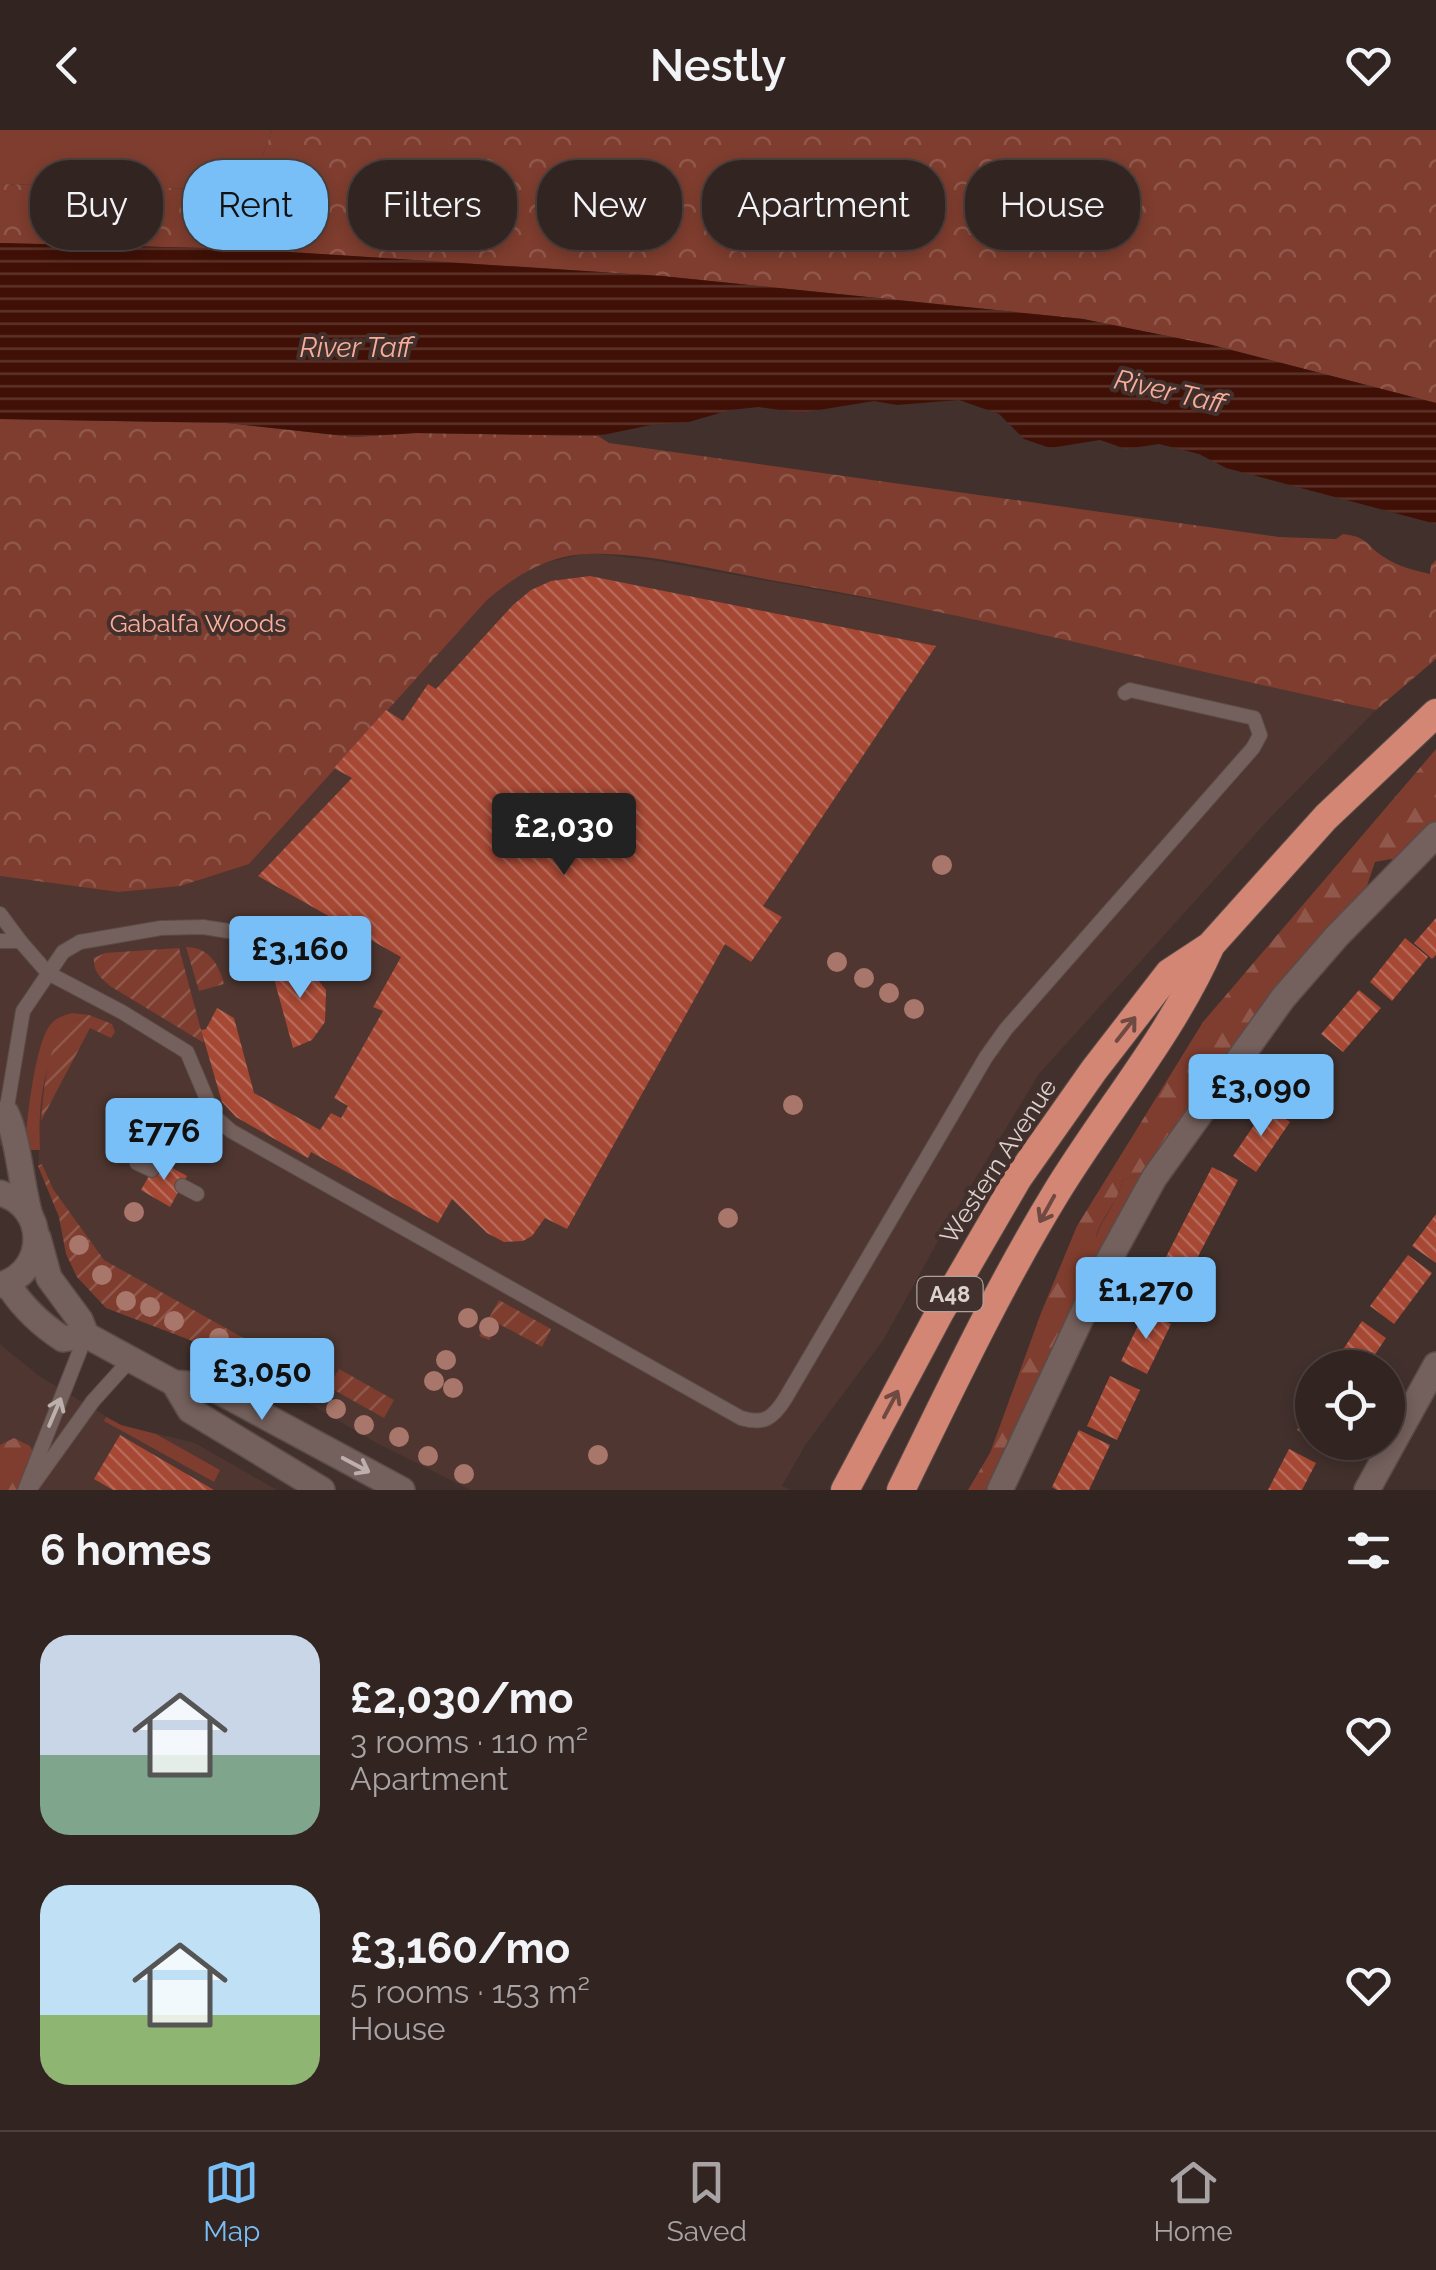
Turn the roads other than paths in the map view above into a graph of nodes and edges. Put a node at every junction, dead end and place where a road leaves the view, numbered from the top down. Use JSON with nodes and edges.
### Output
{"nodes":[{"id":1,"x":1125,"y":693,"type":"dead end"},
{"id":2,"x":1436,"y":712,"type":"edge"},
{"id":3,"x":1436,"y":835,"type":"edge"},
{"id":4,"x":0,"y":914,"type":"edge"},
{"id":5,"x":242,"y":933,"type":"dead end"},
{"id":6,"x":0,"y":941,"type":"edge"},
{"id":7,"x":20,"y":941,"type":"junction"},
{"id":8,"x":1210,"y":946,"type":"junction"},
{"id":9,"x":48,"y":973,"type":"junction"},
{"id":10,"x":1,"y":1110,"type":"edge"},
{"id":11,"x":138,"y":1162,"type":"dead end"},
{"id":12,"x":152,"y":1170,"type":"dead end"},
{"id":13,"x":182,"y":1186,"type":"dead end"},
{"id":14,"x":0,"y":1193,"type":"edge"},
{"id":15,"x":197,"y":1194,"type":"dead end"},
{"id":16,"x":33,"y":1223,"type":"junction"},
{"id":17,"x":4,"y":1284,"type":"edge"},
{"id":18,"x":86,"y":1335,"type":"junction"},
{"id":19,"x":130,"y":1360,"type":"junction"},
{"id":20,"x":1436,"y":1365,"type":"edge"},
{"id":21,"x":174,"y":1383,"type":"junction"},
{"id":22,"x":27,"y":1490,"type":"edge"},
{"id":23,"x":322,"y":1490,"type":"edge"},
{"id":24,"x":402,"y":1490,"type":"edge"},
{"id":25,"x":846,"y":1490,"type":"edge"},
{"id":26,"x":900,"y":1490,"type":"edge"},
{"id":27,"x":1000,"y":1490,"type":"edge"},
{"id":28,"x":1367,"y":1490,"type":"edge"}],
"edges":[{"from":1,"to":9,"type":"lane"},
{"from":2,"to":8,"type":"highway","name":"Western Avenue","number":"A48"},
{"from":3,"to":27,"type":"street"},
{"from":4,"to":7,"type":"lane"},
{"from":5,"to":9,"type":"lane"},
{"from":6,"to":7,"type":"lane"},
{"from":7,"to":9,"type":"lane"},
{"from":25,"to":8,"type":"highway","name":"Western Avenue","number":"A48","one_way":true},
{"from":8,"to":26,"type":"highway","name":"Western Avenue","number":"A48","one_way":true},
{"from":9,"to":10,"type":"lane"},
{"from":10,"to":16,"type":"street"},
{"from":11,"to":12,"type":"lane"},
{"from":13,"to":15,"type":"lane"},
{"from":14,"to":16,"type":"street"},
{"from":16,"to":17,"type":"street"},
{"from":16,"to":18,"type":"street"},
{"from":17,"to":18,"type":"street"},
{"from":18,"to":19,"type":"street"},
{"from":22,"to":18,"type":"lane","one_way":true},
{"from":19,"to":21,"type":"street"},
{"from":19,"to":22,"type":"lane"},
{"from":20,"to":28,"type":"street"},
{"from":21,"to":23,"type":"street"},
{"from":21,"to":24,"type":"street","one_way":true}]}
